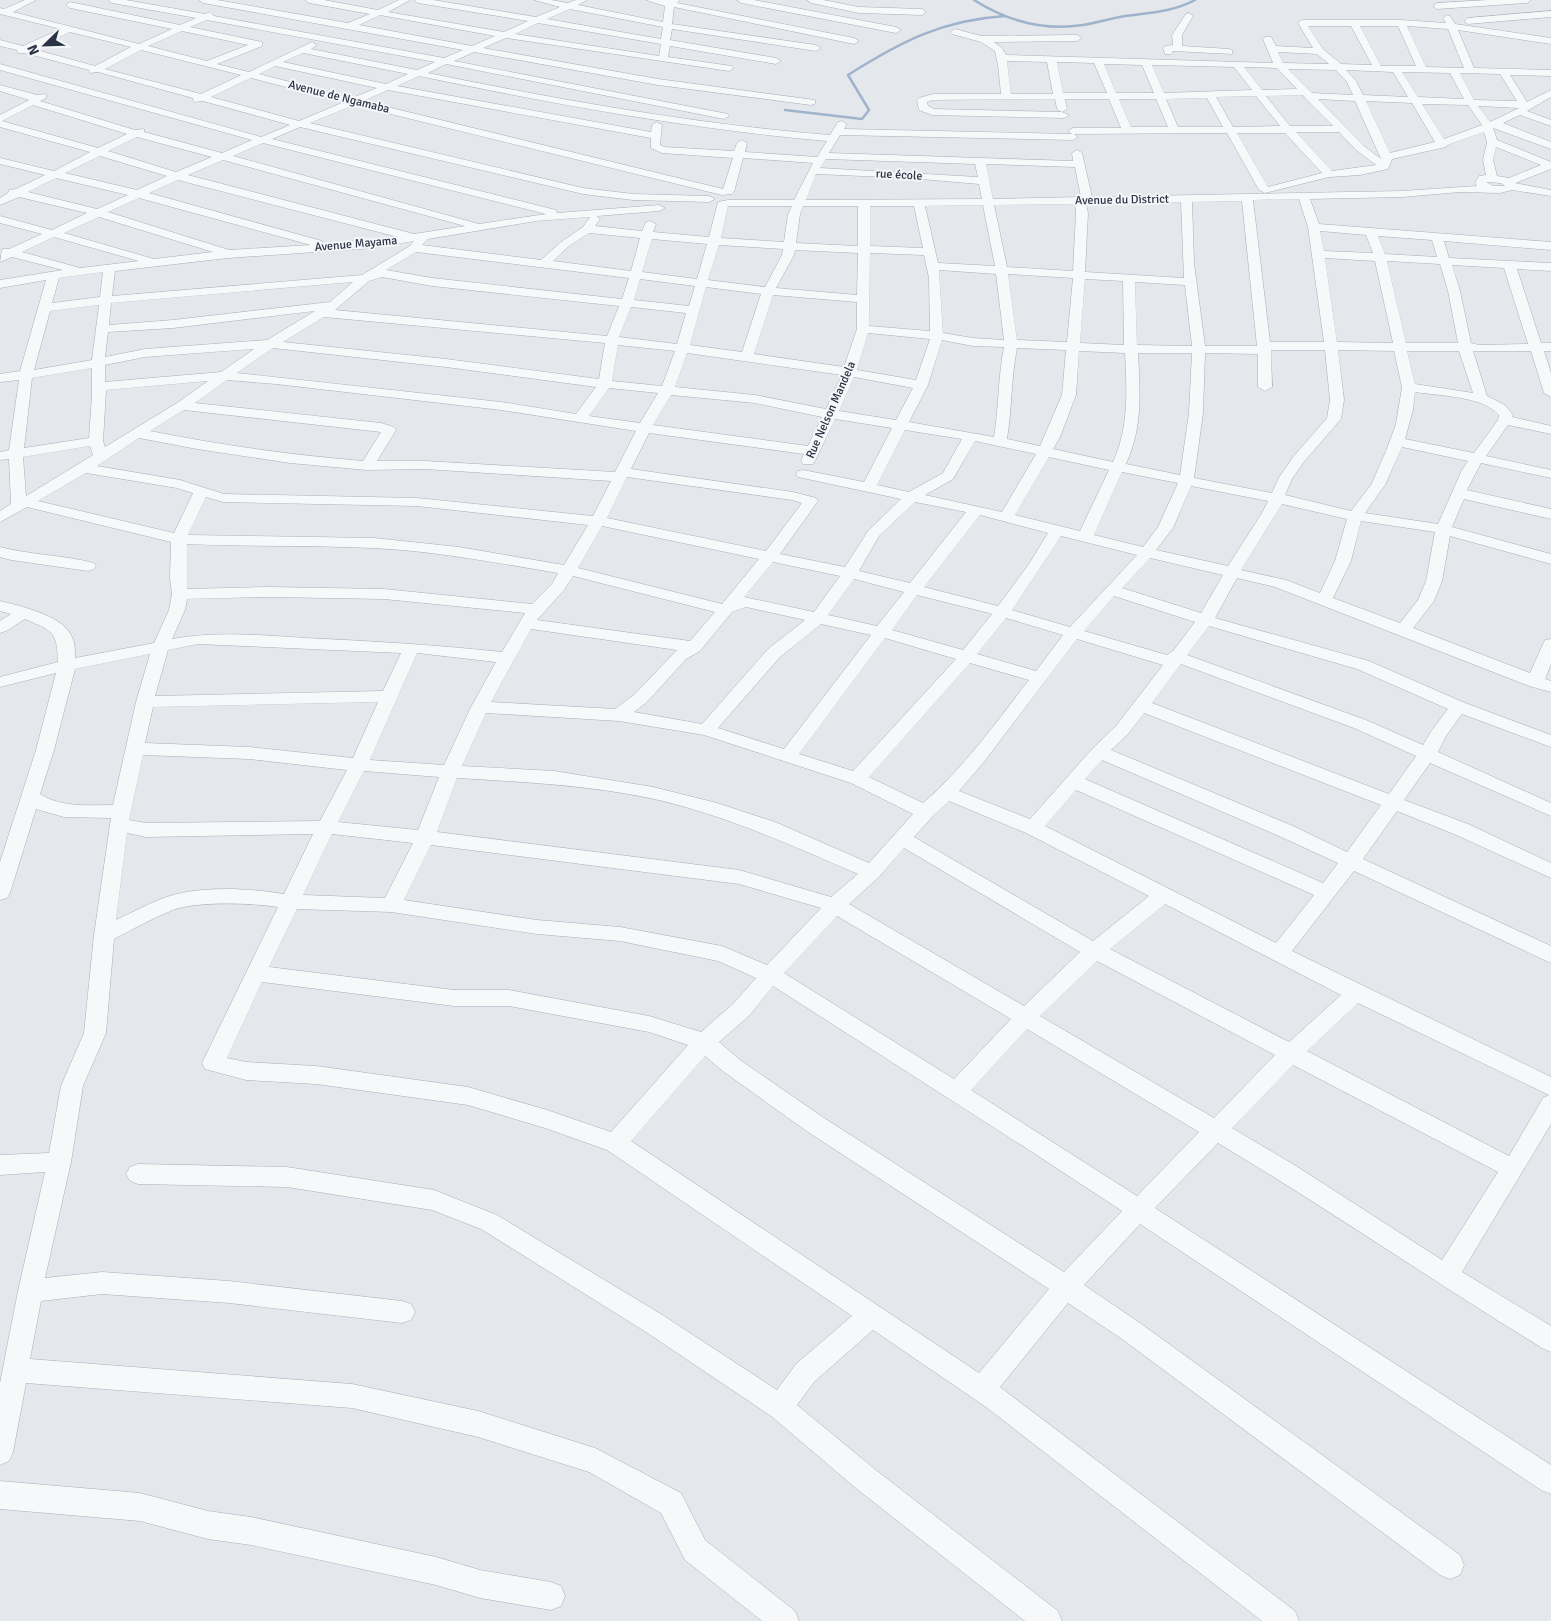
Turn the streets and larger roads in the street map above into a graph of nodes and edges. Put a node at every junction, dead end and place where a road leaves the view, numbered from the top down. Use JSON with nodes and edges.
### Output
{"nodes":[{"id":1,"x":32,"y":0,"type":"edge"},
{"id":2,"x":80,"y":0,"type":"edge"},
{"id":3,"x":112,"y":0,"type":"edge"},
{"id":4,"x":203,"y":0,"type":"edge"},
{"id":5,"x":240,"y":0,"type":"edge"},
{"id":6,"x":309,"y":0,"type":"edge"},
{"id":7,"x":353,"y":0,"type":"edge"},
{"id":8,"x":406,"y":0,"type":"edge"},
{"id":9,"x":418,"y":0,"type":"edge"},
{"id":10,"x":538,"y":0,"type":"edge"},
{"id":11,"x":582,"y":0,"type":"edge"},
{"id":12,"x":650,"y":0,"type":"edge"},
{"id":13,"x":741,"y":0,"type":"edge"},
{"id":14,"x":811,"y":0,"type":"edge"},
{"id":15,"x":874,"y":0,"type":"edge"},
{"id":16,"x":1428,"y":0,"type":"edge"},
{"id":17,"x":1527,"y":0,"type":"edge"},
{"id":18,"x":673,"y":2,"type":"edge"},
{"id":19,"x":230,"y":5,"type":"junction"},
{"id":20,"x":341,"y":6,"type":"junction"},
{"id":21,"x":570,"y":6,"type":"junction"},
{"id":22,"x":1437,"y":6,"type":"junction"},
{"id":23,"x":774,"y":8,"type":"junction"},
{"id":24,"x":62,"y":9,"type":"junction"},
{"id":25,"x":860,"y":10,"type":"junction"},
{"id":26,"x":3,"y":11,"type":"edge"},
{"id":27,"x":922,"y":12,"type":"dead end"},
{"id":28,"x":379,"y":13,"type":"junction"},
{"id":29,"x":1551,"y":14,"type":"edge"},
{"id":30,"x":1189,"y":16,"type":"dead end"},
{"id":31,"x":206,"y":17,"type":"junction"},
{"id":32,"x":314,"y":19,"type":"junction"},
{"id":33,"x":737,"y":19,"type":"junction"},
{"id":34,"x":37,"y":20,"type":"junction"},
{"id":35,"x":536,"y":21,"type":"junction"},
{"id":36,"x":842,"y":21,"type":"junction"},
{"id":37,"x":1354,"y":23,"type":"junction"},
{"id":38,"x":1401,"y":23,"type":"junction"},
{"id":39,"x":666,"y":24,"type":"junction"},
{"id":40,"x":1451,"y":24,"type":"junction"},
{"id":41,"x":351,"y":26,"type":"junction"},
{"id":42,"x":184,"y":28,"type":"junction"},
{"id":43,"x":69,"y":29,"type":"junction"},
{"id":44,"x":896,"y":30,"type":"dead end"},
{"id":45,"x":1551,"y":31,"type":"edge"},
{"id":46,"x":287,"y":32,"type":"junction"},
{"id":47,"x":955,"y":32,"type":"dead end"},
{"id":48,"x":608,"y":33,"type":"junction"},
{"id":49,"x":504,"y":35,"type":"junction"},
{"id":50,"x":1512,"y":35,"type":"junction"},
{"id":51,"x":1077,"y":38,"type":"dead end"},
{"id":52,"x":324,"y":39,"type":"junction"},
{"id":53,"x":979,"y":40,"type":"junction"},
{"id":54,"x":265,"y":41,"type":"junction"},
{"id":55,"x":854,"y":41,"type":"dead end"},
{"id":56,"x":1551,"y":41,"type":"edge"},
{"id":57,"x":0,"y":43,"type":"edge"},
{"id":58,"x":664,"y":43,"type":"junction"},
{"id":59,"x":139,"y":47,"type":"junction"},
{"id":60,"x":474,"y":48,"type":"junction"},
{"id":61,"x":584,"y":48,"type":"junction"},
{"id":62,"x":816,"y":48,"type":"dead end"},
{"id":63,"x":1168,"y":48,"type":"junction"},
{"id":64,"x":24,"y":50,"type":"junction"},
{"id":65,"x":301,"y":50,"type":"junction"},
{"id":66,"x":1319,"y":51,"type":"junction"},
{"id":67,"x":1239,"y":52,"type":"dead end"},
{"id":68,"x":1003,"y":58,"type":"junction"},
{"id":69,"x":663,"y":60,"type":"junction"},
{"id":70,"x":1052,"y":60,"type":"junction"},
{"id":71,"x":0,"y":61,"type":"edge"},
{"id":72,"x":444,"y":61,"type":"junction"},
{"id":73,"x":776,"y":61,"type":"dead end"},
{"id":74,"x":1098,"y":61,"type":"junction"},
{"id":75,"x":1146,"y":62,"type":"junction"},
{"id":76,"x":1171,"y":62,"type":"junction"},
{"id":77,"x":273,"y":63,"type":"junction"},
{"id":78,"x":560,"y":63,"type":"junction"},
{"id":79,"x":1198,"y":63,"type":"junction"},
{"id":80,"x":208,"y":64,"type":"junction"},
{"id":81,"x":1236,"y":64,"type":"junction"},
{"id":82,"x":1278,"y":65,"type":"junction"},
{"id":83,"x":0,"y":67,"type":"edge"},
{"id":84,"x":1338,"y":67,"type":"junction"},
{"id":85,"x":729,"y":68,"type":"dead end"},
{"id":86,"x":1378,"y":68,"type":"junction"},
{"id":87,"x":98,"y":69,"type":"junction"},
{"id":88,"x":1396,"y":69,"type":"junction"},
{"id":89,"x":1422,"y":69,"type":"junction"},
{"id":90,"x":1453,"y":70,"type":"junction"},
{"id":91,"x":1470,"y":71,"type":"junction"},
{"id":92,"x":1503,"y":72,"type":"junction"},
{"id":93,"x":418,"y":73,"type":"junction"},
{"id":94,"x":1551,"y":73,"type":"edge"},
{"id":95,"x":248,"y":74,"type":"junction"},
{"id":96,"x":538,"y":80,"type":"junction"},
{"id":97,"x":658,"y":82,"type":"junction"},
{"id":98,"x":66,"y":86,"type":"junction"},
{"id":99,"x":387,"y":87,"type":"junction"},
{"id":100,"x":0,"y":88,"type":"edge"},
{"id":101,"x":519,"y":94,"type":"junction"},
{"id":102,"x":1214,"y":94,"type":"junction"},
{"id":103,"x":1259,"y":94,"type":"junction"},
{"id":104,"x":1306,"y":94,"type":"junction"},
{"id":105,"x":1006,"y":96,"type":"junction"},
{"id":106,"x":1059,"y":96,"type":"junction"},
{"id":107,"x":1112,"y":96,"type":"junction"},
{"id":108,"x":1158,"y":96,"type":"junction"},
{"id":109,"x":1549,"y":96,"type":"edge"},
{"id":110,"x":203,"y":97,"type":"junction"},
{"id":111,"x":1359,"y":98,"type":"junction"},
{"id":112,"x":35,"y":101,"type":"junction"},
{"id":113,"x":352,"y":101,"type":"junction"},
{"id":114,"x":1415,"y":101,"type":"junction"},
{"id":115,"x":811,"y":102,"type":"dead end"},
{"id":116,"x":1470,"y":102,"type":"junction"},
{"id":117,"x":657,"y":104,"type":"junction"},
{"id":118,"x":1525,"y":107,"type":"junction"},
{"id":119,"x":496,"y":108,"type":"junction"},
{"id":120,"x":937,"y":112,"type":"junction"},
{"id":121,"x":3,"y":115,"type":"edge"},
{"id":122,"x":1064,"y":115,"type":"junction"},
{"id":123,"x":724,"y":116,"type":"dead end"},
{"id":124,"x":657,"y":118,"type":"junction"},
{"id":125,"x":161,"y":120,"type":"junction"},
{"id":126,"x":471,"y":122,"type":"junction"},
{"id":127,"x":1551,"y":123,"type":"edge"},
{"id":128,"x":0,"y":124,"type":"edge"},
{"id":129,"x":299,"y":124,"type":"junction"},
{"id":130,"x":1492,"y":125,"type":"junction"},
{"id":131,"x":1342,"y":129,"type":"junction"},
{"id":132,"x":1127,"y":130,"type":"junction"},
{"id":133,"x":1174,"y":130,"type":"junction"},
{"id":134,"x":1230,"y":130,"type":"junction"},
{"id":135,"x":1288,"y":130,"type":"junction"},
{"id":136,"x":746,"y":131,"type":"junction"},
{"id":137,"x":837,"y":132,"type":"junction"},
{"id":138,"x":135,"y":133,"type":"junction"},
{"id":139,"x":930,"y":134,"type":"junction"},
{"id":140,"x":1073,"y":134,"type":"junction"},
{"id":141,"x":656,"y":136,"type":"junction"},
{"id":142,"x":262,"y":140,"type":"junction"},
{"id":143,"x":1492,"y":142,"type":"junction"},
{"id":144,"x":1442,"y":145,"type":"junction"},
{"id":145,"x":1551,"y":146,"type":"edge"},
{"id":146,"x":96,"y":152,"type":"junction"},
{"id":147,"x":739,"y":154,"type":"junction"},
{"id":148,"x":221,"y":157,"type":"junction"},
{"id":149,"x":821,"y":158,"type":"junction"},
{"id":150,"x":0,"y":161,"type":"edge"},
{"id":151,"x":980,"y":161,"type":"junction"},
{"id":152,"x":1386,"y":162,"type":"junction"},
{"id":153,"x":1078,"y":164,"type":"junction"},
{"id":154,"x":1551,"y":165,"type":"edge"},
{"id":155,"x":813,"y":171,"type":"junction"},
{"id":156,"x":57,"y":173,"type":"junction"},
{"id":157,"x":1328,"y":174,"type":"junction"},
{"id":158,"x":177,"y":176,"type":"junction"},
{"id":159,"x":1486,"y":179,"type":"junction"},
{"id":160,"x":984,"y":181,"type":"junction"},
{"id":161,"x":1510,"y":185,"type":"junction"},
{"id":162,"x":0,"y":189,"type":"edge"},
{"id":163,"x":1460,"y":189,"type":"junction"},
{"id":164,"x":1495,"y":189,"type":"junction"},
{"id":165,"x":910,"y":192,"type":"junction"},
{"id":166,"x":17,"y":193,"type":"junction"},
{"id":167,"x":1266,"y":193,"type":"junction"},
{"id":168,"x":139,"y":194,"type":"junction"},
{"id":169,"x":1551,"y":194,"type":"edge"},
{"id":170,"x":1303,"y":195,"type":"junction"},
{"id":171,"x":1247,"y":197,"type":"junction"},
{"id":172,"x":721,"y":198,"type":"junction"},
{"id":173,"x":1186,"y":198,"type":"junction"},
{"id":174,"x":1084,"y":201,"type":"junction"},
{"id":175,"x":0,"y":202,"type":"edge"},
{"id":176,"x":988,"y":202,"type":"junction"},
{"id":177,"x":864,"y":203,"type":"junction"},
{"id":178,"x":799,"y":204,"type":"junction"},
{"id":179,"x":656,"y":209,"type":"junction"},
{"id":180,"x":599,"y":212,"type":"junction"},
{"id":181,"x":99,"y":213,"type":"junction"},
{"id":182,"x":568,"y":215,"type":"junction"},
{"id":183,"x":0,"y":219,"type":"edge"},
{"id":184,"x":480,"y":227,"type":"junction"},
{"id":185,"x":1314,"y":227,"type":"junction"},
{"id":186,"x":587,"y":229,"type":"junction"},
{"id":187,"x":1370,"y":231,"type":"junction"},
{"id":188,"x":53,"y":234,"type":"junction"},
{"id":189,"x":646,"y":236,"type":"junction"},
{"id":190,"x":1437,"y":237,"type":"junction"},
{"id":191,"x":418,"y":240,"type":"junction"},
{"id":192,"x":714,"y":242,"type":"junction"},
{"id":193,"x":1551,"y":246,"type":"edge"},
{"id":194,"x":331,"y":247,"type":"junction"},
{"id":195,"x":788,"y":247,"type":"junction"},
{"id":196,"x":864,"y":250,"type":"junction"},
{"id":197,"x":930,"y":252,"type":"junction"},
{"id":198,"x":3,"y":254,"type":"edge"},
{"id":199,"x":228,"y":254,"type":"junction"},
{"id":200,"x":1318,"y":254,"type":"junction"},
{"id":201,"x":1380,"y":257,"type":"junction"},
{"id":202,"x":1444,"y":260,"type":"junction"},
{"id":203,"x":157,"y":263,"type":"junction"},
{"id":204,"x":543,"y":264,"type":"junction"},
{"id":205,"x":1509,"y":264,"type":"junction"},
{"id":206,"x":933,"y":266,"type":"junction"},
{"id":207,"x":1551,"y":267,"type":"edge"},
{"id":208,"x":109,"y":269,"type":"junction"},
{"id":209,"x":1002,"y":269,"type":"junction"},
{"id":210,"x":82,"y":271,"type":"junction"},
{"id":211,"x":636,"y":274,"type":"junction"},
{"id":212,"x":1079,"y":274,"type":"junction"},
{"id":213,"x":53,"y":277,"type":"junction"},
{"id":214,"x":365,"y":278,"type":"junction"},
{"id":215,"x":1129,"y":278,"type":"junction"},
{"id":216,"x":702,"y":282,"type":"junction"},
{"id":217,"x":1191,"y":282,"type":"junction"},
{"id":218,"x":0,"y":284,"type":"edge"},
{"id":219,"x":769,"y":291,"type":"junction"},
{"id":220,"x":862,"y":299,"type":"junction"},
{"id":221,"x":105,"y":300,"type":"junction"},
{"id":222,"x":627,"y":303,"type":"junction"},
{"id":223,"x":332,"y":306,"type":"junction"},
{"id":224,"x":44,"y":308,"type":"junction"},
{"id":225,"x":693,"y":310,"type":"junction"},
{"id":226,"x":321,"y":313,"type":"junction"},
{"id":227,"x":102,"y":329,"type":"junction"},
{"id":228,"x":863,"y":329,"type":"junction"},
{"id":229,"x":937,"y":336,"type":"junction"},
{"id":230,"x":612,"y":339,"type":"junction"},
{"id":231,"x":1012,"y":343,"type":"junction"},
{"id":232,"x":270,"y":344,"type":"junction"},
{"id":233,"x":1073,"y":345,"type":"junction"},
{"id":234,"x":1331,"y":347,"type":"junction"},
{"id":235,"x":1536,"y":347,"type":"junction"},
{"id":236,"x":1551,"y":347,"type":"edge"},
{"id":237,"x":1131,"y":348,"type":"junction"},
{"id":238,"x":1199,"y":348,"type":"junction"},
{"id":239,"x":1264,"y":348,"type":"junction"},
{"id":240,"x":1400,"y":348,"type":"junction"},
{"id":241,"x":1465,"y":348,"type":"junction"},
{"id":242,"x":682,"y":349,"type":"junction"},
{"id":243,"x":747,"y":356,"type":"junction"},
{"id":244,"x":98,"y":363,"type":"junction"},
{"id":245,"x":849,"y":371,"type":"junction"},
{"id":246,"x":26,"y":375,"type":"junction"},
{"id":247,"x":223,"y":376,"type":"junction"},
{"id":248,"x":0,"y":378,"type":"edge"},
{"id":249,"x":605,"y":384,"type":"junction"},
{"id":250,"x":920,"y":385,"type":"junction"},
{"id":251,"x":100,"y":386,"type":"junction"},
{"id":252,"x":1265,"y":387,"type":"dead end"},
{"id":253,"x":1409,"y":387,"type":"junction"},
{"id":254,"x":667,"y":390,"type":"junction"},
{"id":255,"x":1551,"y":393,"type":"edge"},
{"id":256,"x":1481,"y":398,"type":"junction"},
{"id":257,"x":182,"y":406,"type":"junction"},
{"id":258,"x":830,"y":414,"type":"junction"},
{"id":259,"x":580,"y":419,"type":"junction"},
{"id":260,"x":1505,"y":420,"type":"junction"},
{"id":261,"x":900,"y":424,"type":"junction"},
{"id":262,"x":645,"y":427,"type":"junction"},
{"id":263,"x":1551,"y":430,"type":"edge"},
{"id":264,"x":138,"y":433,"type":"junction"},
{"id":265,"x":971,"y":436,"type":"junction"},
{"id":266,"x":1396,"y":441,"type":"junction"},
{"id":267,"x":1000,"y":442,"type":"junction"},
{"id":268,"x":98,"y":448,"type":"junction"},
{"id":269,"x":813,"y":451,"type":"junction"},
{"id":270,"x":1045,"y":452,"type":"junction"},
{"id":271,"x":16,"y":455,"type":"junction"},
{"id":272,"x":0,"y":456,"type":"edge"},
{"id":273,"x":1476,"y":459,"type":"junction"},
{"id":274,"x":368,"y":466,"type":"junction"},
{"id":275,"x":1117,"y":467,"type":"junction"},
{"id":276,"x":84,"y":468,"type":"junction"},
{"id":277,"x":622,"y":474,"type":"junction"},
{"id":278,"x":803,"y":474,"type":"junction"},
{"id":279,"x":1551,"y":474,"type":"edge"},
{"id":280,"x":1187,"y":479,"type":"junction"},
{"id":281,"x":869,"y":487,"type":"junction"},
{"id":282,"x":201,"y":492,"type":"junction"},
{"id":283,"x":1459,"y":493,"type":"junction"},
{"id":284,"x":794,"y":496,"type":"junction"},
{"id":285,"x":912,"y":496,"type":"junction"},
{"id":286,"x":1276,"y":498,"type":"junction"},
{"id":287,"x":21,"y":503,"type":"junction"},
{"id":288,"x":976,"y":510,"type":"junction"},
{"id":289,"x":1551,"y":514,"type":"edge"},
{"id":290,"x":1355,"y":516,"type":"junction"},
{"id":291,"x":0,"y":517,"type":"edge"},
{"id":292,"x":1006,"y":518,"type":"junction"},
{"id":293,"x":598,"y":522,"type":"junction"},
{"id":294,"x":1443,"y":529,"type":"junction"},
{"id":295,"x":1057,"y":530,"type":"junction"},
{"id":296,"x":1085,"y":537,"type":"junction"},
{"id":297,"x":180,"y":539,"type":"junction"},
{"id":298,"x":0,"y":552,"type":"edge"},
{"id":299,"x":1147,"y":553,"type":"junction"},
{"id":300,"x":770,"y":556,"type":"junction"},
{"id":301,"x":1551,"y":559,"type":"edge"},
{"id":302,"x":88,"y":566,"type":"dead end"},
{"id":303,"x":568,"y":570,"type":"junction"},
{"id":304,"x":1232,"y":572,"type":"junction"},
{"id":305,"x":850,"y":573,"type":"junction"},
{"id":306,"x":913,"y":590,"type":"junction"},
{"id":307,"x":1111,"y":590,"type":"junction"},
{"id":308,"x":180,"y":594,"type":"junction"},
{"id":309,"x":1324,"y":599,"type":"junction"},
{"id":310,"x":0,"y":606,"type":"edge"},
{"id":311,"x":724,"y":609,"type":"junction"},
{"id":312,"x":536,"y":610,"type":"junction"},
{"id":313,"x":24,"y":612,"type":"junction"},
{"id":314,"x":1002,"y":612,"type":"junction"},
{"id":315,"x":818,"y":618,"type":"junction"},
{"id":316,"x":1205,"y":620,"type":"junction"},
{"id":317,"x":526,"y":624,"type":"junction"},
{"id":318,"x":0,"y":628,"type":"edge"},
{"id":319,"x":1403,"y":630,"type":"junction"},
{"id":320,"x":882,"y":632,"type":"junction"},
{"id":321,"x":1074,"y":633,"type":"junction"},
{"id":322,"x":1551,"y":644,"type":"edge"},
{"id":323,"x":161,"y":646,"type":"junction"},
{"id":324,"x":694,"y":647,"type":"junction"},
{"id":325,"x":411,"y":648,"type":"junction"},
{"id":326,"x":966,"y":656,"type":"junction"},
{"id":327,"x":507,"y":658,"type":"junction"},
{"id":328,"x":1173,"y":659,"type":"junction"},
{"id":329,"x":67,"y":665,"type":"junction"},
{"id":330,"x":1039,"y":677,"type":"junction"},
{"id":331,"x":0,"y":682,"type":"edge"},
{"id":332,"x":1543,"y":685,"type":"edge"},
{"id":333,"x":391,"y":696,"type":"junction"},
{"id":334,"x":145,"y":702,"type":"junction"},
{"id":335,"x":1142,"y":705,"type":"junction"},
{"id":336,"x":480,"y":707,"type":"junction"},
{"id":337,"x":1459,"y":707,"type":"junction"},
{"id":338,"x":619,"y":716,"type":"junction"},
{"id":339,"x":706,"y":730,"type":"junction"},
{"id":340,"x":1551,"y":741,"type":"edge"},
{"id":341,"x":135,"y":749,"type":"junction"},
{"id":342,"x":1099,"y":752,"type":"junction"},
{"id":343,"x":1428,"y":754,"type":"junction"},
{"id":344,"x":788,"y":756,"type":"junction"},
{"id":345,"x":358,"y":765,"type":"junction"},
{"id":346,"x":450,"y":772,"type":"junction"},
{"id":347,"x":857,"y":779,"type":"junction"},
{"id":348,"x":1075,"y":782,"type":"junction"},
{"id":349,"x":947,"y":793,"type":"junction"},
{"id":350,"x":30,"y":796,"type":"junction"},
{"id":351,"x":1392,"y":802,"type":"junction"},
{"id":352,"x":1551,"y":810,"type":"edge"},
{"id":353,"x":925,"y":812,"type":"junction"},
{"id":354,"x":120,"y":818,"type":"junction"},
{"id":355,"x":326,"y":827,"type":"junction"},
{"id":356,"x":1033,"y":828,"type":"junction"},
{"id":357,"x":425,"y":838,"type":"junction"},
{"id":358,"x":902,"y":838,"type":"junction"},
{"id":359,"x":1351,"y":860,"type":"junction"},
{"id":360,"x":1551,"y":871,"type":"edge"},
{"id":361,"x":872,"y":872,"type":"junction"},
{"id":362,"x":0,"y":893,"type":"edge"},
{"id":363,"x":1327,"y":893,"type":"junction"},
{"id":364,"x":1164,"y":894,"type":"junction"},
{"id":365,"x":291,"y":902,"type":"junction"},
{"id":366,"x":391,"y":905,"type":"junction"},
{"id":367,"x":835,"y":905,"type":"junction"},
{"id":368,"x":104,"y":935,"type":"junction"},
{"id":369,"x":1094,"y":951,"type":"junction"},
{"id":370,"x":1280,"y":952,"type":"junction"},
{"id":371,"x":1551,"y":955,"type":"edge"},
{"id":372,"x":256,"y":973,"type":"junction"},
{"id":373,"x":770,"y":975,"type":"junction"},
{"id":374,"x":1356,"y":993,"type":"junction"},
{"id":375,"x":1025,"y":1018,"type":"junction"},
{"id":376,"x":704,"y":1042,"type":"junction"},
{"id":377,"x":1290,"y":1054,"type":"junction"},
{"id":378,"x":1551,"y":1087,"type":"edge"},
{"id":379,"x":956,"y":1092,"type":"junction"},
{"id":380,"x":1551,"y":1104,"type":"edge"},
{"id":381,"x":1215,"y":1131,"type":"junction"},
{"id":382,"x":615,"y":1144,"type":"junction"},
{"id":383,"x":59,"y":1162,"type":"junction"},
{"id":384,"x":0,"y":1165,"type":"edge"},
{"id":385,"x":1513,"y":1169,"type":"junction"},
{"id":386,"x":138,"y":1174,"type":"dead end"},
{"id":387,"x":1138,"y":1210,"type":"junction"},
{"id":388,"x":1446,"y":1276,"type":"junction"},
{"id":389,"x":1066,"y":1287,"type":"junction"},
{"id":390,"x":30,"y":1291,"type":"junction"},
{"id":391,"x":402,"y":1312,"type":"dead end"},
{"id":392,"x":871,"y":1316,"type":"junction"},
{"id":393,"x":1551,"y":1340,"type":"edge"},
{"id":394,"x":16,"y":1370,"type":"junction"},
{"id":395,"x":982,"y":1390,"type":"junction"},
{"id":396,"x":780,"y":1408,"type":"junction"},
{"id":397,"x":3,"y":1424,"type":"edge"},
{"id":398,"x":0,"y":1452,"type":"edge"},
{"id":399,"x":1551,"y":1481,"type":"edge"},
{"id":400,"x":0,"y":1495,"type":"edge"},
{"id":401,"x":1450,"y":1565,"type":"dead end"},
{"id":402,"x":551,"y":1596,"type":"dead end"},
{"id":403,"x":785,"y":1621,"type":"edge"},
{"id":404,"x":1048,"y":1621,"type":"edge"},
{"id":405,"x":1285,"y":1621,"type":"edge"}],
"edges":[{"from":1,"to":26,"type":"street"},
{"from":2,"to":24,"type":"street"},
{"from":3,"to":31,"type":"street"},
{"from":4,"to":19,"type":"street"},
{"from":5,"to":19,"type":"street"},
{"from":6,"to":20,"type":"street"},
{"from":7,"to":20,"type":"street"},
{"from":8,"to":28,"type":"street"},
{"from":9,"to":35,"type":"street"},
{"from":10,"to":21,"type":"street"},
{"from":11,"to":21,"type":"street"},
{"from":12,"to":18,"type":"street"},
{"from":13,"to":23,"type":"street"},
{"from":14,"to":25,"type":"street"},
{"from":15,"to":25,"type":"street"},
{"from":16,"to":22,"type":"street"},
{"from":17,"to":22,"type":"street"},
{"from":18,"to":33,"type":"street"},
{"from":18,"to":39,"type":"street"},
{"from":19,"to":31,"type":"street"},
{"from":19,"to":32,"type":"street"},
{"from":20,"to":28,"type":"street"},
{"from":20,"to":32,"type":"street"},
{"from":21,"to":35,"type":"street"},
{"from":21,"to":39,"type":"street"},
{"from":22,"to":40,"type":"street"},
{"from":23,"to":33,"type":"street"},
{"from":23,"to":36,"type":"street"},
{"from":24,"to":34,"type":"street"},
{"from":24,"to":42,"type":"street"},
{"from":25,"to":27,"type":"street"},
{"from":25,"to":36,"type":"street"},
{"from":26,"to":34,"type":"street","name":"Avenue de Ngamaba"},
{"from":28,"to":41,"type":"street"},
{"from":28,"to":49,"type":"street"},
{"from":29,"to":40,"type":"street"},
{"from":30,"to":63,"type":"street"},
{"from":31,"to":42,"type":"street"},
{"from":31,"to":46,"type":"street"},
{"from":32,"to":41,"type":"street"},
{"from":32,"to":46,"type":"street"},
{"from":33,"to":55,"type":"street"},
{"from":34,"to":43,"type":"street","name":"Avenue de Ngamaba"},
{"from":35,"to":48,"type":"street"},
{"from":35,"to":49,"type":"street"},
{"from":36,"to":44,"type":"street"},
{"from":37,"to":38,"type":"street"},
{"from":37,"to":66,"type":"street"},
{"from":37,"to":86,"type":"street"},
{"from":38,"to":40,"type":"street"},
{"from":38,"to":89,"type":"street"},
{"from":39,"to":58,"type":"street"},
{"from":39,"to":62,"type":"street"},
{"from":40,"to":50,"type":"street"},
{"from":40,"to":91,"type":"street"},
{"from":41,"to":52,"type":"street"},
{"from":41,"to":60,"type":"street"},
{"from":42,"to":54,"type":"street"},
{"from":42,"to":59,"type":"street"},
{"from":43,"to":59,"type":"street","name":"Avenue de Ngamaba"},
{"from":43,"to":64,"type":"street"},
{"from":45,"to":50,"type":"street"},
{"from":46,"to":52,"type":"street"},
{"from":46,"to":54,"type":"street"},
{"from":47,"to":53,"type":"street"},
{"from":48,"to":58,"type":"street"},
{"from":48,"to":61,"type":"street"},
{"from":49,"to":60,"type":"street"},
{"from":49,"to":61,"type":"street"},
{"from":50,"to":56,"type":"street"},
{"from":51,"to":53,"type":"street"},
{"from":52,"to":65,"type":"street"},
{"from":52,"to":72,"type":"street"},
{"from":53,"to":68,"type":"street"},
{"from":54,"to":80,"type":"street"},
{"from":57,"to":64,"type":"street"},
{"from":58,"to":69,"type":"street"},
{"from":58,"to":73,"type":"street"},
{"from":59,"to":80,"type":"street","name":"Avenue de Ngamaba"},
{"from":59,"to":87,"type":"street"},
{"from":60,"to":72,"type":"street"},
{"from":60,"to":78,"type":"street"},
{"from":61,"to":69,"type":"street"},
{"from":61,"to":78,"type":"street"},
{"from":63,"to":67,"type":"street"},
{"from":63,"to":76,"type":"street"},
{"from":64,"to":71,"type":"street"},
{"from":64,"to":87,"type":"street"},
{"from":65,"to":77,"type":"street"},
{"from":65,"to":93,"type":"street"},
{"from":66,"to":82,"type":"street"},
{"from":66,"to":84,"type":"street"},
{"from":68,"to":70,"type":"street"},
{"from":68,"to":105,"type":"street"},
{"from":69,"to":85,"type":"street"},
{"from":69,"to":97,"type":"street"},
{"from":70,"to":74,"type":"street"},
{"from":70,"to":106,"type":"street"},
{"from":72,"to":93,"type":"street"},
{"from":72,"to":96,"type":"street"},
{"from":74,"to":75,"type":"street"},
{"from":74,"to":107,"type":"street"},
{"from":75,"to":76,"type":"street"},
{"from":75,"to":108,"type":"street"},
{"from":76,"to":79,"type":"street"},
{"from":77,"to":95,"type":"street"},
{"from":77,"to":99,"type":"street"},
{"from":78,"to":96,"type":"street"},
{"from":78,"to":97,"type":"street"},
{"from":79,"to":81,"type":"street"},
{"from":79,"to":102,"type":"street"},
{"from":80,"to":95,"type":"street","name":"Avenue de Ngamaba"},
{"from":81,"to":82,"type":"street"},
{"from":81,"to":103,"type":"street"},
{"from":82,"to":84,"type":"street"},
{"from":82,"to":104,"type":"street"},
{"from":83,"to":98,"type":"street"},
{"from":84,"to":86,"type":"street"},
{"from":84,"to":111,"type":"street"},
{"from":86,"to":88,"type":"street"},
{"from":87,"to":98,"type":"street"},
{"from":87,"to":110,"type":"street"},
{"from":88,"to":89,"type":"street"},
{"from":88,"to":114,"type":"street"},
{"from":89,"to":90,"type":"street"},
{"from":90,"to":91,"type":"street"},
{"from":90,"to":116,"type":"street"},
{"from":91,"to":92,"type":"street"},
{"from":92,"to":94,"type":"street"},
{"from":92,"to":118,"type":"street"},
{"from":93,"to":99,"type":"street"},
{"from":93,"to":101,"type":"street"},
{"from":95,"to":110,"type":"street"},
{"from":95,"to":113,"type":"street","name":"Avenue de Ngamaba"},
{"from":96,"to":101,"type":"street"},
{"from":96,"to":117,"type":"street"},
{"from":97,"to":115,"type":"street"},
{"from":97,"to":117,"type":"street"},
{"from":98,"to":112,"type":"street"},
{"from":98,"to":125,"type":"street"},
{"from":99,"to":113,"type":"street"},
{"from":99,"to":119,"type":"street"},
{"from":100,"to":112,"type":"street"},
{"from":101,"to":119,"type":"street"},
{"from":101,"to":124,"type":"street"},
{"from":102,"to":103,"type":"street"},
{"from":102,"to":108,"type":"street"},
{"from":102,"to":134,"type":"street"},
{"from":103,"to":104,"type":"street"},
{"from":103,"to":135,"type":"street"},
{"from":104,"to":111,"type":"street"},
{"from":104,"to":131,"type":"street"},
{"from":105,"to":106,"type":"street"},
{"from":105,"to":120,"type":"street"},
{"from":106,"to":107,"type":"street"},
{"from":106,"to":122,"type":"street"},
{"from":107,"to":108,"type":"street"},
{"from":107,"to":132,"type":"street"},
{"from":108,"to":133,"type":"street"},
{"from":109,"to":118,"type":"street"},
{"from":110,"to":125,"type":"street"},
{"from":110,"to":129,"type":"street"},
{"from":111,"to":114,"type":"street"},
{"from":111,"to":152,"type":"street"},
{"from":112,"to":121,"type":"street"},
{"from":112,"to":138,"type":"street"},
{"from":113,"to":126,"type":"street","name":"Avenue de Ngamaba"},
{"from":113,"to":129,"type":"street"},
{"from":114,"to":116,"type":"street"},
{"from":114,"to":144,"type":"street"},
{"from":116,"to":118,"type":"street"},
{"from":116,"to":130,"type":"street"},
{"from":117,"to":123,"type":"street"},
{"from":117,"to":124,"type":"street"},
{"from":118,"to":127,"type":"street"},
{"from":118,"to":130,"type":"street"},
{"from":119,"to":126,"type":"street"},
{"from":119,"to":141,"type":"street"},
{"from":120,"to":122,"type":"street"},
{"from":120,"to":139,"type":"street"},
{"from":122,"to":140,"type":"street"},
{"from":124,"to":136,"type":"street"},
{"from":124,"to":141,"type":"street"},
{"from":125,"to":138,"type":"street"},
{"from":125,"to":142,"type":"street"},
{"from":126,"to":172,"type":"street","name":"Avenue de Ngamaba"},
{"from":128,"to":146,"type":"street"},
{"from":129,"to":142,"type":"street"},
{"from":129,"to":172,"type":"street"},
{"from":130,"to":143,"type":"street"},
{"from":130,"to":144,"type":"street"},
{"from":130,"to":145,"type":"street"},
{"from":131,"to":135,"type":"street"},
{"from":131,"to":152,"type":"street"},
{"from":132,"to":133,"type":"street"},
{"from":132,"to":140,"type":"street"},
{"from":133,"to":134,"type":"street"},
{"from":134,"to":135,"type":"street"},
{"from":134,"to":167,"type":"street"},
{"from":135,"to":157,"type":"street"},
{"from":136,"to":137,"type":"street"},
{"from":136,"to":147,"type":"street"},
{"from":137,"to":139,"type":"street"},
{"from":137,"to":149,"type":"street"},
{"from":138,"to":146,"type":"street"},
{"from":138,"to":148,"type":"street"},
{"from":139,"to":140,"type":"street"},
{"from":140,"to":153,"type":"street"},
{"from":141,"to":147,"type":"street"},
{"from":142,"to":148,"type":"street"},
{"from":142,"to":182,"type":"street"},
{"from":143,"to":154,"type":"street"},
{"from":143,"to":159,"type":"street"},
{"from":144,"to":152,"type":"street"},
{"from":146,"to":156,"type":"street"},
{"from":146,"to":158,"type":"street"},
{"from":147,"to":149,"type":"street"},
{"from":147,"to":172,"type":"street"},
{"from":148,"to":158,"type":"street"},
{"from":148,"to":184,"type":"street"},
{"from":149,"to":151,"type":"street"},
{"from":149,"to":155,"type":"street"},
{"from":150,"to":156,"type":"street"},
{"from":151,"to":153,"type":"street"},
{"from":151,"to":160,"type":"street"},
{"from":152,"to":157,"type":"street"},
{"from":153,"to":174,"type":"street"},
{"from":154,"to":161,"type":"street"},
{"from":155,"to":165,"type":"street","name":"rue école"},
{"from":155,"to":178,"type":"street"},
{"from":156,"to":166,"type":"street"},
{"from":156,"to":168,"type":"street"},
{"from":157,"to":167,"type":"street"},
{"from":158,"to":168,"type":"street"},
{"from":158,"to":191,"type":"street"},
{"from":159,"to":161,"type":"street"},
{"from":159,"to":163,"type":"street","name":"Avenue du District"},
{"from":159,"to":164,"type":"street"},
{"from":160,"to":165,"type":"street","name":"rue école"},
{"from":160,"to":176,"type":"street"},
{"from":161,"to":164,"type":"street","name":"Avenue du District"},
{"from":161,"to":169,"type":"street"},
{"from":162,"to":166,"type":"street"},
{"from":163,"to":164,"type":"street","name":"Avenue du District"},
{"from":163,"to":170,"type":"street","name":"Avenue du District"},
{"from":165,"to":176,"type":"street","name":"Avenue du District"},
{"from":165,"to":177,"type":"street","name":"Avenue du District"},
{"from":165,"to":197,"type":"street"},
{"from":166,"to":175,"type":"street"},
{"from":166,"to":181,"type":"street"},
{"from":167,"to":170,"type":"street","name":"Avenue du District"},
{"from":167,"to":171,"type":"street","name":"Avenue du District"},
{"from":168,"to":181,"type":"street"},
{"from":168,"to":194,"type":"street"},
{"from":170,"to":185,"type":"street"},
{"from":171,"to":173,"type":"street","name":"Avenue du District"},
{"from":171,"to":239,"type":"street"},
{"from":172,"to":178,"type":"street","name":"Avenue du District"},
{"from":172,"to":179,"type":"street","name":"Avenue Mayama"},
{"from":172,"to":192,"type":"street"},
{"from":173,"to":174,"type":"street","name":"Avenue du District"},
{"from":173,"to":217,"type":"street"},
{"from":174,"to":176,"type":"street","name":"Avenue du District"},
{"from":174,"to":212,"type":"street"},
{"from":176,"to":209,"type":"street"},
{"from":177,"to":178,"type":"street","name":"Avenue du District"},
{"from":177,"to":196,"type":"street","name":"Rue Nelson Mandela"},
{"from":178,"to":195,"type":"street"},
{"from":179,"to":180,"type":"street","name":"Avenue Mayama"},
{"from":179,"to":189,"type":"street"},
{"from":180,"to":182,"type":"street","name":"Avenue Mayama"},
{"from":180,"to":186,"type":"street"},
{"from":181,"to":188,"type":"street"},
{"from":181,"to":199,"type":"street"},
{"from":182,"to":184,"type":"street","name":"Avenue Mayama"},
{"from":183,"to":188,"type":"street"},
{"from":184,"to":191,"type":"street","name":"Avenue Mayama"},
{"from":185,"to":187,"type":"street"},
{"from":185,"to":200,"type":"street"},
{"from":186,"to":189,"type":"street"},
{"from":186,"to":204,"type":"street"},
{"from":187,"to":190,"type":"street"},
{"from":187,"to":201,"type":"street"},
{"from":188,"to":198,"type":"street"},
{"from":188,"to":203,"type":"street"},
{"from":189,"to":192,"type":"street"},
{"from":189,"to":211,"type":"street"},
{"from":190,"to":193,"type":"street"},
{"from":190,"to":202,"type":"street"},
{"from":191,"to":194,"type":"street","name":"Avenue Mayama"},
{"from":191,"to":204,"type":"street"},
{"from":191,"to":214,"type":"street"},
{"from":192,"to":195,"type":"street"},
{"from":192,"to":216,"type":"street"},
{"from":194,"to":199,"type":"street","name":"Avenue Mayama"},
{"from":195,"to":196,"type":"street"},
{"from":195,"to":219,"type":"street"},
{"from":196,"to":197,"type":"street"},
{"from":196,"to":220,"type":"street","name":"Rue Nelson Mandela"},
{"from":197,"to":206,"type":"street"},
{"from":198,"to":210,"type":"street"},
{"from":199,"to":203,"type":"street","name":"Avenue Mayama"},
{"from":200,"to":201,"type":"street"},
{"from":200,"to":234,"type":"street"},
{"from":201,"to":202,"type":"street"},
{"from":201,"to":240,"type":"street"},
{"from":202,"to":205,"type":"street"},
{"from":202,"to":241,"type":"street"},
{"from":203,"to":208,"type":"street","name":"Avenue Mayama"},
{"from":204,"to":211,"type":"street"},
{"from":205,"to":207,"type":"street"},
{"from":205,"to":235,"type":"street"},
{"from":206,"to":209,"type":"street"},
{"from":206,"to":229,"type":"street"},
{"from":208,"to":210,"type":"street","name":"Avenue Mayama"},
{"from":208,"to":221,"type":"street"},
{"from":209,"to":212,"type":"street"},
{"from":209,"to":231,"type":"street"},
{"from":210,"to":213,"type":"street","name":"Avenue Mayama"},
{"from":211,"to":216,"type":"street"},
{"from":211,"to":222,"type":"street"},
{"from":212,"to":215,"type":"street"},
{"from":212,"to":233,"type":"street"},
{"from":213,"to":218,"type":"street","name":"Avenue Mayama"},
{"from":213,"to":224,"type":"street"},
{"from":214,"to":221,"type":"street"},
{"from":214,"to":222,"type":"street"},
{"from":214,"to":223,"type":"street"},
{"from":215,"to":217,"type":"street"},
{"from":215,"to":237,"type":"street"},
{"from":216,"to":219,"type":"street"},
{"from":216,"to":225,"type":"street"},
{"from":217,"to":238,"type":"street"},
{"from":219,"to":220,"type":"street"},
{"from":219,"to":243,"type":"street"},
{"from":220,"to":228,"type":"street","name":"Rue Nelson Mandela"},
{"from":221,"to":224,"type":"street"},
{"from":221,"to":227,"type":"street"},
{"from":222,"to":225,"type":"street"},
{"from":222,"to":230,"type":"street"},
{"from":223,"to":226,"type":"street"},
{"from":223,"to":227,"type":"street"},
{"from":224,"to":246,"type":"street"},
{"from":225,"to":242,"type":"street"},
{"from":226,"to":230,"type":"street"},
{"from":226,"to":232,"type":"street"},
{"from":227,"to":244,"type":"street"},
{"from":228,"to":229,"type":"street"},
{"from":228,"to":245,"type":"street","name":"Rue Nelson Mandela"},
{"from":229,"to":231,"type":"street"},
{"from":229,"to":250,"type":"street"},
{"from":230,"to":242,"type":"street"},
{"from":230,"to":249,"type":"street"},
{"from":231,"to":233,"type":"street"},
{"from":231,"to":267,"type":"street"},
{"from":232,"to":244,"type":"street"},
{"from":232,"to":247,"type":"street"},
{"from":232,"to":249,"type":"street"},
{"from":233,"to":237,"type":"street"},
{"from":233,"to":270,"type":"street"},
{"from":234,"to":239,"type":"street"},
{"from":234,"to":240,"type":"street"},
{"from":234,"to":286,"type":"street"},
{"from":235,"to":236,"type":"street"},
{"from":235,"to":241,"type":"street"},
{"from":235,"to":255,"type":"street"},
{"from":237,"to":238,"type":"street"},
{"from":237,"to":275,"type":"street"},
{"from":238,"to":239,"type":"street"},
{"from":238,"to":280,"type":"street"},
{"from":239,"to":252,"type":"street"},
{"from":240,"to":241,"type":"street"},
{"from":240,"to":253,"type":"street"},
{"from":241,"to":256,"type":"street"},
{"from":242,"to":243,"type":"street"},
{"from":242,"to":254,"type":"street"},
{"from":243,"to":245,"type":"street"},
{"from":244,"to":246,"type":"street"},
{"from":244,"to":251,"type":"street"},
{"from":245,"to":250,"type":"street"},
{"from":245,"to":258,"type":"street","name":"Rue Nelson Mandela"},
{"from":246,"to":248,"type":"street"},
{"from":246,"to":271,"type":"street"},
{"from":247,"to":251,"type":"street"},
{"from":247,"to":257,"type":"street"},
{"from":247,"to":259,"type":"street"},
{"from":249,"to":254,"type":"street"},
{"from":249,"to":259,"type":"street"},
{"from":250,"to":261,"type":"street"},
{"from":251,"to":268,"type":"street"},
{"from":253,"to":256,"type":"street"},
{"from":253,"to":266,"type":"street"},
{"from":254,"to":258,"type":"street"},
{"from":254,"to":262,"type":"street"},
{"from":256,"to":260,"type":"street"},
{"from":257,"to":264,"type":"street"},
{"from":257,"to":274,"type":"street"},
{"from":258,"to":261,"type":"street"},
{"from":258,"to":269,"type":"street","name":"Rue Nelson Mandela"},
{"from":259,"to":262,"type":"street"},
{"from":260,"to":263,"type":"street"},
{"from":260,"to":273,"type":"street"},
{"from":261,"to":265,"type":"street"},
{"from":261,"to":281,"type":"street"},
{"from":262,"to":269,"type":"street"},
{"from":262,"to":277,"type":"street"},
{"from":264,"to":268,"type":"street"},
{"from":264,"to":274,"type":"street"},
{"from":265,"to":267,"type":"street"},
{"from":265,"to":285,"type":"street"},
{"from":266,"to":273,"type":"street"},
{"from":266,"to":290,"type":"street"},
{"from":267,"to":270,"type":"street"},
{"from":268,"to":271,"type":"street"},
{"from":268,"to":276,"type":"street"},
{"from":269,"to":278,"type":"street","name":"Rue Nelson Mandela"},
{"from":270,"to":275,"type":"street"},
{"from":270,"to":292,"type":"street"},
{"from":271,"to":272,"type":"street"},
{"from":271,"to":287,"type":"street"},
{"from":273,"to":279,"type":"street"},
{"from":273,"to":283,"type":"street"},
{"from":274,"to":277,"type":"street"},
{"from":275,"to":280,"type":"street"},
{"from":275,"to":296,"type":"street"},
{"from":276,"to":282,"type":"street"},
{"from":276,"to":287,"type":"street"},
{"from":277,"to":284,"type":"street"},
{"from":277,"to":293,"type":"street"},
{"from":278,"to":281,"type":"street"},
{"from":278,"to":284,"type":"street","name":"Rue Nelson Mandela"},
{"from":280,"to":286,"type":"street"},
{"from":280,"to":299,"type":"street"},
{"from":281,"to":285,"type":"street"},
{"from":282,"to":293,"type":"street"},
{"from":282,"to":297,"type":"street"},
{"from":283,"to":289,"type":"street"},
{"from":283,"to":294,"type":"street"},
{"from":284,"to":300,"type":"street"},
{"from":285,"to":288,"type":"street"},
{"from":285,"to":305,"type":"street"},
{"from":286,"to":290,"type":"street"},
{"from":286,"to":304,"type":"street"},
{"from":287,"to":291,"type":"street"},
{"from":287,"to":297,"type":"street"},
{"from":288,"to":292,"type":"street"},
{"from":288,"to":306,"type":"street"},
{"from":290,"to":294,"type":"street"},
{"from":290,"to":309,"type":"street"},
{"from":292,"to":295,"type":"street"},
{"from":293,"to":300,"type":"street"},
{"from":293,"to":303,"type":"street"},
{"from":294,"to":301,"type":"street"},
{"from":294,"to":319,"type":"street"},
{"from":295,"to":296,"type":"street"},
{"from":295,"to":314,"type":"street"},
{"from":296,"to":299,"type":"street"},
{"from":297,"to":303,"type":"street"},
{"from":297,"to":308,"type":"street"},
{"from":298,"to":302,"type":"street"},
{"from":299,"to":304,"type":"street"},
{"from":299,"to":307,"type":"street"},
{"from":300,"to":305,"type":"street"},
{"from":300,"to":311,"type":"street"},
{"from":303,"to":311,"type":"street"},
{"from":303,"to":312,"type":"street"},
{"from":304,"to":309,"type":"street"},
{"from":304,"to":316,"type":"street"},
{"from":305,"to":306,"type":"street"},
{"from":305,"to":315,"type":"street"},
{"from":306,"to":314,"type":"street"},
{"from":306,"to":320,"type":"street"},
{"from":307,"to":316,"type":"street"},
{"from":307,"to":321,"type":"street"},
{"from":308,"to":312,"type":"street"},
{"from":308,"to":323,"type":"street"},
{"from":309,"to":319,"type":"street"},
{"from":310,"to":313,"type":"street"},
{"from":311,"to":315,"type":"street"},
{"from":311,"to":324,"type":"street"},
{"from":312,"to":317,"type":"street"},
{"from":313,"to":318,"type":"street"},
{"from":313,"to":329,"type":"street"},
{"from":314,"to":321,"type":"street"},
{"from":314,"to":326,"type":"street"},
{"from":315,"to":320,"type":"street"},
{"from":315,"to":339,"type":"street"},
{"from":316,"to":328,"type":"street"},
{"from":316,"to":337,"type":"street"},
{"from":317,"to":324,"type":"street"},
{"from":317,"to":327,"type":"street"},
{"from":319,"to":332,"type":"street"},
{"from":320,"to":326,"type":"street"},
{"from":320,"to":344,"type":"street"},
{"from":321,"to":328,"type":"street"},
{"from":321,"to":330,"type":"street"},
{"from":322,"to":332,"type":"street"},
{"from":323,"to":325,"type":"street"},
{"from":323,"to":329,"type":"street"},
{"from":323,"to":334,"type":"street"},
{"from":324,"to":338,"type":"street"},
{"from":325,"to":327,"type":"street"},
{"from":325,"to":333,"type":"street"},
{"from":326,"to":330,"type":"street"},
{"from":326,"to":347,"type":"street"},
{"from":327,"to":336,"type":"street"},
{"from":328,"to":335,"type":"street"},
{"from":328,"to":343,"type":"street"},
{"from":329,"to":331,"type":"street"},
{"from":329,"to":350,"type":"street"},
{"from":330,"to":349,"type":"street"},
{"from":333,"to":334,"type":"street"},
{"from":333,"to":345,"type":"street"},
{"from":334,"to":341,"type":"street"},
{"from":335,"to":342,"type":"street"},
{"from":335,"to":351,"type":"street"},
{"from":336,"to":338,"type":"street"},
{"from":336,"to":346,"type":"street"},
{"from":337,"to":340,"type":"street"},
{"from":337,"to":343,"type":"street"},
{"from":338,"to":339,"type":"street"},
{"from":339,"to":344,"type":"street"},
{"from":341,"to":345,"type":"street"},
{"from":341,"to":354,"type":"street"},
{"from":342,"to":348,"type":"street"},
{"from":342,"to":359,"type":"street"},
{"from":343,"to":351,"type":"street"},
{"from":343,"to":352,"type":"street"},
{"from":344,"to":347,"type":"street"},
{"from":345,"to":346,"type":"street"},
{"from":345,"to":355,"type":"street"},
{"from":346,"to":357,"type":"street"},
{"from":346,"to":361,"type":"street"},
{"from":347,"to":353,"type":"street"},
{"from":348,"to":356,"type":"street"},
{"from":348,"to":363,"type":"street"},
{"from":349,"to":353,"type":"street"},
{"from":349,"to":356,"type":"street"},
{"from":350,"to":354,"type":"street"},
{"from":350,"to":362,"type":"street"},
{"from":351,"to":359,"type":"street"},
{"from":351,"to":360,"type":"street"},
{"from":353,"to":358,"type":"street"},
{"from":354,"to":355,"type":"street"},
{"from":354,"to":368,"type":"street"},
{"from":355,"to":357,"type":"street"},
{"from":355,"to":365,"type":"street"},
{"from":356,"to":364,"type":"street"},
{"from":357,"to":366,"type":"street"},
{"from":357,"to":367,"type":"street"},
{"from":358,"to":361,"type":"street"},
{"from":358,"to":369,"type":"street"},
{"from":359,"to":363,"type":"street"},
{"from":359,"to":371,"type":"street"},
{"from":361,"to":367,"type":"street"},
{"from":363,"to":370,"type":"street"},
{"from":364,"to":369,"type":"street"},
{"from":364,"to":370,"type":"street"},
{"from":365,"to":366,"type":"street"},
{"from":365,"to":368,"type":"street"},
{"from":365,"to":372,"type":"street"},
{"from":366,"to":373,"type":"street"},
{"from":367,"to":373,"type":"street"},
{"from":367,"to":375,"type":"street"},
{"from":368,"to":383,"type":"street"},
{"from":369,"to":375,"type":"street"},
{"from":369,"to":377,"type":"street"},
{"from":370,"to":374,"type":"street"},
{"from":372,"to":376,"type":"street"},
{"from":372,"to":382,"type":"street"},
{"from":373,"to":376,"type":"street"},
{"from":373,"to":379,"type":"street"},
{"from":374,"to":377,"type":"street"},
{"from":374,"to":378,"type":"street"},
{"from":375,"to":379,"type":"street"},
{"from":375,"to":381,"type":"street"},
{"from":376,"to":382,"type":"street"},
{"from":376,"to":389,"type":"street"},
{"from":377,"to":381,"type":"street"},
{"from":377,"to":385,"type":"street"},
{"from":379,"to":387,"type":"street"},
{"from":380,"to":385,"type":"street"},
{"from":381,"to":387,"type":"street"},
{"from":381,"to":388,"type":"street"},
{"from":382,"to":392,"type":"street"},
{"from":383,"to":384,"type":"street"},
{"from":383,"to":390,"type":"street"},
{"from":385,"to":388,"type":"street"},
{"from":386,"to":396,"type":"street"},
{"from":387,"to":389,"type":"street"},
{"from":387,"to":399,"type":"street"},
{"from":388,"to":393,"type":"street"},
{"from":389,"to":395,"type":"street"},
{"from":389,"to":401,"type":"street"},
{"from":390,"to":391,"type":"street"},
{"from":390,"to":394,"type":"street"},
{"from":392,"to":395,"type":"street"},
{"from":392,"to":396,"type":"street"},
{"from":394,"to":397,"type":"street"},
{"from":394,"to":403,"type":"street"},
{"from":395,"to":405,"type":"street"},
{"from":396,"to":404,"type":"street"},
{"from":397,"to":398,"type":"street"},
{"from":400,"to":402,"type":"street"}]}
